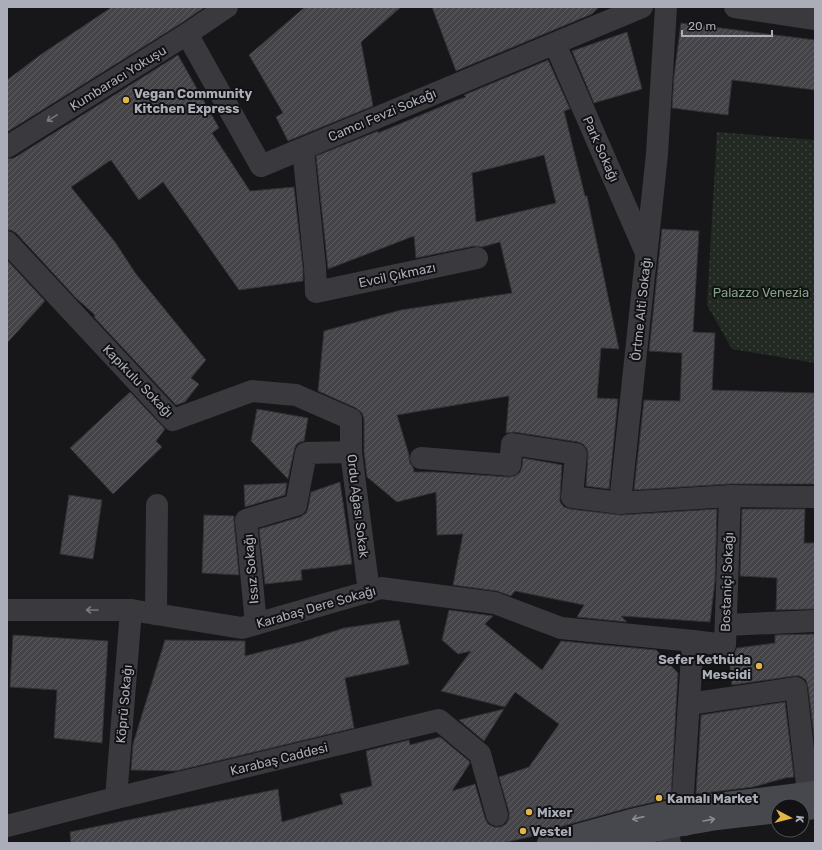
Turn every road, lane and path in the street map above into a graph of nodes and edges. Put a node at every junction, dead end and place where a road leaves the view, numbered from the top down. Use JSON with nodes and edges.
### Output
{"nodes":[{"id":1,"x":227,"y":7,"type":"edge"},
{"id":2,"x":642,"y":7,"type":"edge"},
{"id":3,"x":666,"y":7,"type":"edge"},
{"id":4,"x":735,"y":7,"type":"edge"},
{"id":5,"x":815,"y":19,"type":"edge"},
{"id":6,"x":187,"y":34,"type":"junction"},
{"id":7,"x":555,"y":44,"type":"junction"},
{"id":8,"x":7,"y":147,"type":"edge"},
{"id":9,"x":302,"y":149,"type":"junction"},
{"id":10,"x":7,"y":242,"type":"edge"},
{"id":11,"x":646,"y":254,"type":"junction"},
{"id":12,"x":477,"y":258,"type":"dead end"},
{"id":13,"x":351,"y":419,"type":"joint"},
{"id":14,"x":351,"y":452,"type":"junction"},
{"id":15,"x":422,"y":458,"type":"dead end"},
{"id":16,"x":730,"y":496,"type":"junction"},
{"id":17,"x":815,"y":497,"type":"edge"},
{"id":18,"x":620,"y":503,"type":"junction"},
{"id":19,"x":157,"y":504,"type":"dead end"},
{"id":20,"x":369,"y":592,"type":"junction"},
{"id":21,"x":7,"y":610,"type":"edge"},
{"id":22,"x":131,"y":610,"type":"junction"},
{"id":23,"x":156,"y":614,"type":"junction"},
{"id":24,"x":815,"y":621,"type":"edge"},
{"id":25,"x":256,"y":624,"type":"junction"},
{"id":26,"x":726,"y":625,"type":"junction"},
{"id":27,"x":693,"y":641,"type":"junction"},
{"id":28,"x":689,"y":704,"type":"junction"},
{"id":29,"x":116,"y":798,"type":"junction"},
{"id":30,"x":810,"y":798,"type":"edge"},
{"id":31,"x":770,"y":807,"type":"edge"},
{"id":32,"x":770,"y":813,"type":"edge"},
{"id":33,"x":497,"y":814,"type":"dead end"},
{"id":34,"x":674,"y":823,"type":"edge"},
{"id":35,"x":7,"y":826,"type":"edge"},
{"id":36,"x":548,"y":843,"type":"edge"},
{"id":37,"x":602,"y":843,"type":"edge"}],
"edges":[{"from":1,"to":6,"type":"street","name":"Kumbaracı Yokuşu"},
{"from":2,"to":7,"type":"street","name":"Camcı Fevzi Sokağı"},
{"from":3,"to":11,"type":"street","name":"Örtme Alti Sokağı"},
{"from":4,"to":5,"type":"street"},
{"from":6,"to":8,"type":"street","name":"Kumbaracı Yokuşu","one_way":true},
{"from":6,"to":9,"type":"street","name":"Camcı Fevzi Sokağı"},
{"from":7,"to":9,"type":"street","name":"Camcı Fevzi Sokağı"},
{"from":7,"to":11,"type":"street","name":"Park Sokağı"},
{"from":9,"to":12,"type":"street","name":"Evcil Çıkmazı"},
{"from":10,"to":13,"type":"street","name":"Kapıkulu Sokağı"},
{"from":11,"to":18,"type":"street","name":"Örtme Alti Sokağı"},
{"from":13,"to":14,"type":"street","name":"Ordu Ağası Sokak"},
{"from":14,"to":20,"type":"street","name":"Ordu Ağası Sokak"},
{"from":14,"to":25,"type":"street","name":"Issız Sokağı"},
{"from":15,"to":18,"type":"street"},
{"from":16,"to":17,"type":"street"},
{"from":16,"to":18,"type":"street"},
{"from":16,"to":26,"type":"street","name":"Bostaniçi Sokağı"},
{"from":19,"to":23,"type":"street"},
{"from":20,"to":25,"type":"street","name":"Karabaş Dere Sokağı"},
{"from":20,"to":27,"type":"street","name":"Karabaş Dere Sokağı"},
{"from":22,"to":21,"type":"street","name":"Karabaş Dere Sokağı","one_way":true},
{"from":22,"to":23,"type":"street","name":"Karabaş Dere Sokağı"},
{"from":22,"to":29,"type":"street","name":"Köprü Sokağı"},
{"from":23,"to":25,"type":"street","name":"Karabaş Dere Sokağı"},
{"from":24,"to":26,"type":"street"},
{"from":26,"to":27,"type":"street","name":"Bostaniçi Sokağı"},
{"from":27,"to":28,"type":"street"},
{"from":28,"to":30,"type":"street"},
{"from":28,"to":34,"type":"street"},
{"from":29,"to":33,"type":"street","name":"Karabaş Caddesi"},
{"from":29,"to":35,"type":"street","name":"Karabaş Caddesi"},
{"from":31,"to":34,"type":"main road"},
{"from":34,"to":32,"type":"main road","one_way":true},
{"from":34,"to":36,"type":"main road","one_way":true},
{"from":34,"to":37,"type":"main road"}]}
